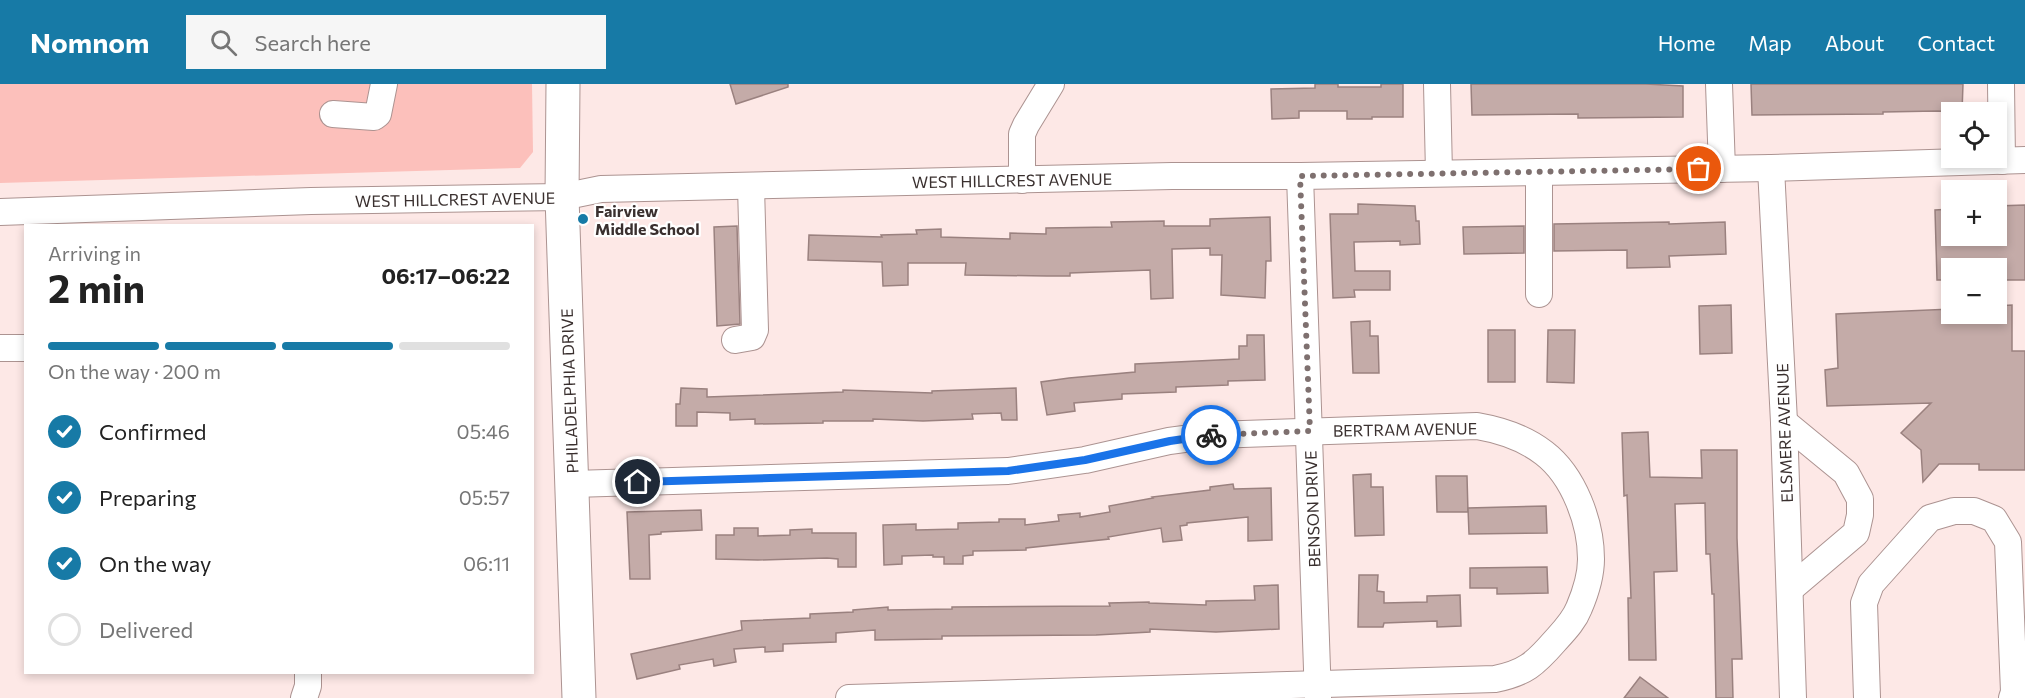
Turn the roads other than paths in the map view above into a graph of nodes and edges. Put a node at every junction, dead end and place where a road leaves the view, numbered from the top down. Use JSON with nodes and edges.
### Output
{"nodes":[{"id":1,"x":384,"y":84,"type":"edge"},
{"id":2,"x":563,"y":84,"type":"edge"},
{"id":3,"x":1051,"y":84,"type":"edge"},
{"id":4,"x":1437,"y":84,"type":"edge"},
{"id":5,"x":1719,"y":84,"type":"edge"},
{"id":6,"x":2001,"y":84,"type":"edge"},
{"id":7,"x":333,"y":114,"type":"dead end"},
{"id":8,"x":2014,"y":160,"type":"edge"},
{"id":9,"x":1771,"y":168,"type":"junction"},
{"id":10,"x":1722,"y":169,"type":"junction"},
{"id":11,"x":1539,"y":172,"type":"junction"},
{"id":12,"x":1438,"y":173,"type":"junction"},
{"id":13,"x":1300,"y":176,"type":"junction"},
{"id":14,"x":1022,"y":180,"type":"junction"},
{"id":15,"x":751,"y":186,"type":"junction"},
{"id":16,"x":562,"y":197,"type":"junction"},
{"id":17,"x":0,"y":212,"type":"edge"},
{"id":18,"x":311,"y":213,"type":"edge"},
{"id":19,"x":224,"y":215,"type":"edge"},
{"id":20,"x":1539,"y":294,"type":"dead end"},
{"id":21,"x":735,"y":340,"type":"dead end"},
{"id":22,"x":0,"y":348,"type":"edge"},
{"id":23,"x":24,"y":348,"type":"edge"},
{"id":24,"x":1784,"y":422,"type":"junction"},
{"id":25,"x":1310,"y":431,"type":"junction"},
{"id":26,"x":573,"y":484,"type":"junction"},
{"id":27,"x":1790,"y":589,"type":"junction"},
{"id":28,"x":308,"y":674,"type":"edge"},
{"id":29,"x":1318,"y":691,"type":"edge"},
{"id":30,"x":304,"y":698,"type":"edge"},
{"id":31,"x":579,"y":698,"type":"edge"},
{"id":32,"x":849,"y":698,"type":"edge"},
{"id":33,"x":1793,"y":698,"type":"edge"},
{"id":34,"x":1867,"y":698,"type":"edge"},
{"id":35,"x":2012,"y":698,"type":"edge"}],
"edges":[{"from":1,"to":7,"type":"street"},
{"from":2,"to":16,"type":"main road","name":"PHILADELPHIA DRIVE"},
{"from":3,"to":14,"type":"street"},
{"from":4,"to":12,"type":"street"},
{"from":5,"to":10,"type":"street"},
{"from":6,"to":8,"type":"street"},
{"from":8,"to":9,"type":"street","name":"WEST HILLCREST AVENUE"},
{"from":9,"to":10,"type":"street","name":"WEST HILLCREST AVENUE"},
{"from":9,"to":24,"type":"street","name":"ELSMERE AVENUE"},
{"from":10,"to":11,"type":"street","name":"WEST HILLCREST AVENUE"},
{"from":11,"to":12,"type":"street","name":"WEST HILLCREST AVENUE"},
{"from":11,"to":20,"type":"street"},
{"from":12,"to":13,"type":"street","name":"WEST HILLCREST AVENUE"},
{"from":13,"to":14,"type":"street","name":"WEST HILLCREST AVENUE"},
{"from":13,"to":25,"type":"street","name":"BENSON DRIVE"},
{"from":14,"to":15,"type":"street","name":"WEST HILLCREST AVENUE"},
{"from":15,"to":16,"type":"street","name":"WEST HILLCREST AVENUE"},
{"from":15,"to":21,"type":"street"},
{"from":16,"to":18,"type":"street","name":"WEST HILLCREST AVENUE"},
{"from":16,"to":26,"type":"main road","name":"PHILADELPHIA DRIVE"},
{"from":17,"to":19,"type":"street","name":"WEST HILLCREST AVENUE"},
{"from":18,"to":19,"type":"street","name":"WEST HILLCREST AVENUE"},
{"from":22,"to":23,"type":"street"},
{"from":24,"to":27,"type":"street","name":"ELSMERE AVENUE"},
{"from":24,"to":27,"type":"street"},
{"from":25,"to":26,"type":"street","name":"BERTRAM AVENUE"},
{"from":25,"to":29,"type":"street","name":"BENSON DRIVE"},
{"from":25,"to":29,"type":"street","name":"BERTRAM AVENUE"},
{"from":26,"to":31,"type":"main road","name":"PHILADELPHIA DRIVE"},
{"from":27,"to":33,"type":"street","name":"ELSMERE AVENUE"},
{"from":28,"to":30,"type":"street"},
{"from":29,"to":32,"type":"street"},
{"from":34,"to":35,"type":"street"}]}
